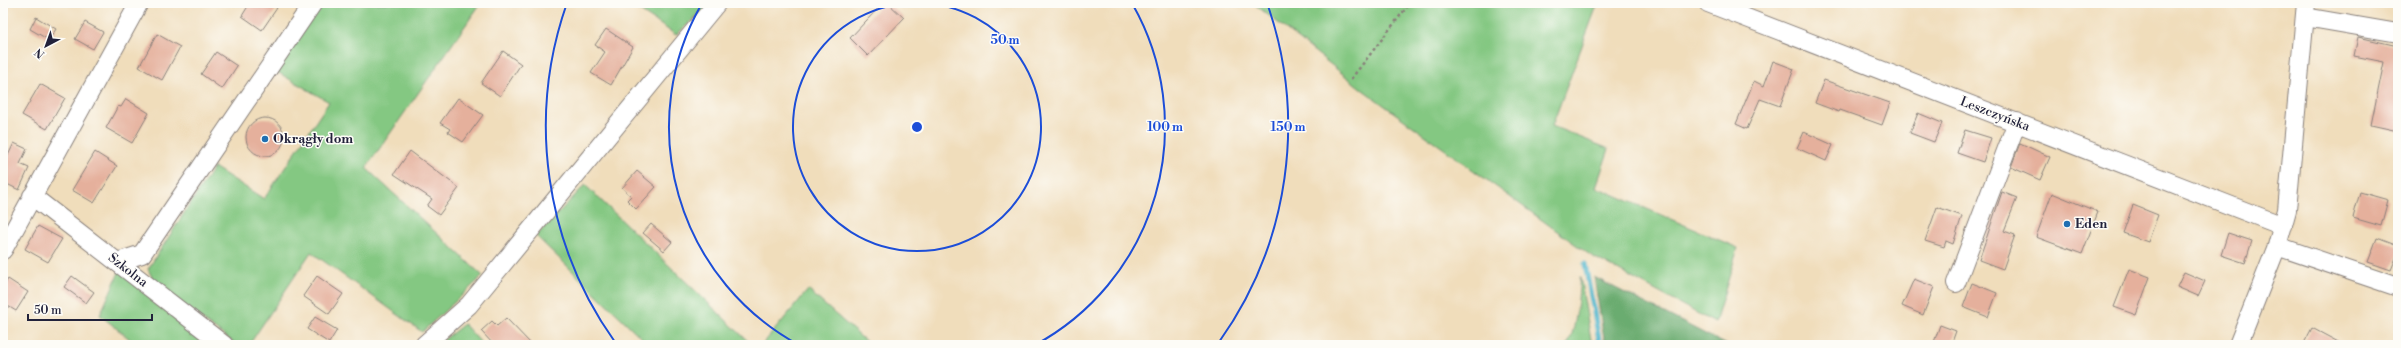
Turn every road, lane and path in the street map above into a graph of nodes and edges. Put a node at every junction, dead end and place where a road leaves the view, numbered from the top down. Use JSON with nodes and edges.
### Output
{"nodes":[{"id":1,"x":139,"y":3,"type":"edge"},
{"id":2,"x":313,"y":3,"type":"edge"},
{"id":3,"x":717,"y":3,"type":"edge"},
{"id":4,"x":1410,"y":3,"type":"edge"},
{"id":5,"x":1708,"y":3,"type":"edge"},
{"id":6,"x":2305,"y":10,"type":"edge"},
{"id":7,"x":2398,"y":33,"type":"edge"},
{"id":8,"x":1351,"y":79,"type":"dead end"},
{"id":9,"x":2017,"y":122,"type":"junction"},
{"id":10,"x":32,"y":196,"type":"junction"},
{"id":11,"x":2283,"y":226,"type":"junction"},
{"id":12,"x":2277,"y":246,"type":"junction"},
{"id":13,"x":3,"y":250,"type":"edge"},
{"id":14,"x":142,"y":254,"type":"junction"},
{"id":15,"x":117,"y":262,"type":"junction"},
{"id":16,"x":144,"y":283,"type":"junction"},
{"id":17,"x":1956,"y":283,"type":"dead end"},
{"id":18,"x":2398,"y":287,"type":"edge"},
{"id":19,"x":224,"y":345,"type":"edge"},
{"id":20,"x":424,"y":345,"type":"edge"},
{"id":21,"x":2238,"y":345,"type":"edge"}],
"edges":[{"from":1,"to":10,"type":"street"},
{"from":2,"to":14,"type":"street"},
{"from":3,"to":20,"type":"street"},
{"from":4,"to":8,"type":"path"},
{"from":5,"to":9,"type":"street","name":"Leszczyńska"},
{"from":6,"to":7,"type":"street"},
{"from":6,"to":11,"type":"street"},
{"from":9,"to":11,"type":"street","name":"Leszczyńska"},
{"from":9,"to":17,"type":"street"},
{"from":10,"to":13,"type":"street"},
{"from":10,"to":15,"type":"street","name":"Szkolna"},
{"from":11,"to":12,"type":"street"},
{"from":12,"to":18,"type":"street"},
{"from":12,"to":21,"type":"street"},
{"from":14,"to":15,"type":"street"},
{"from":14,"to":16,"type":"street"},
{"from":15,"to":16,"type":"street","name":"Szkolna"},
{"from":16,"to":19,"type":"street","name":"Szkolna"}]}
